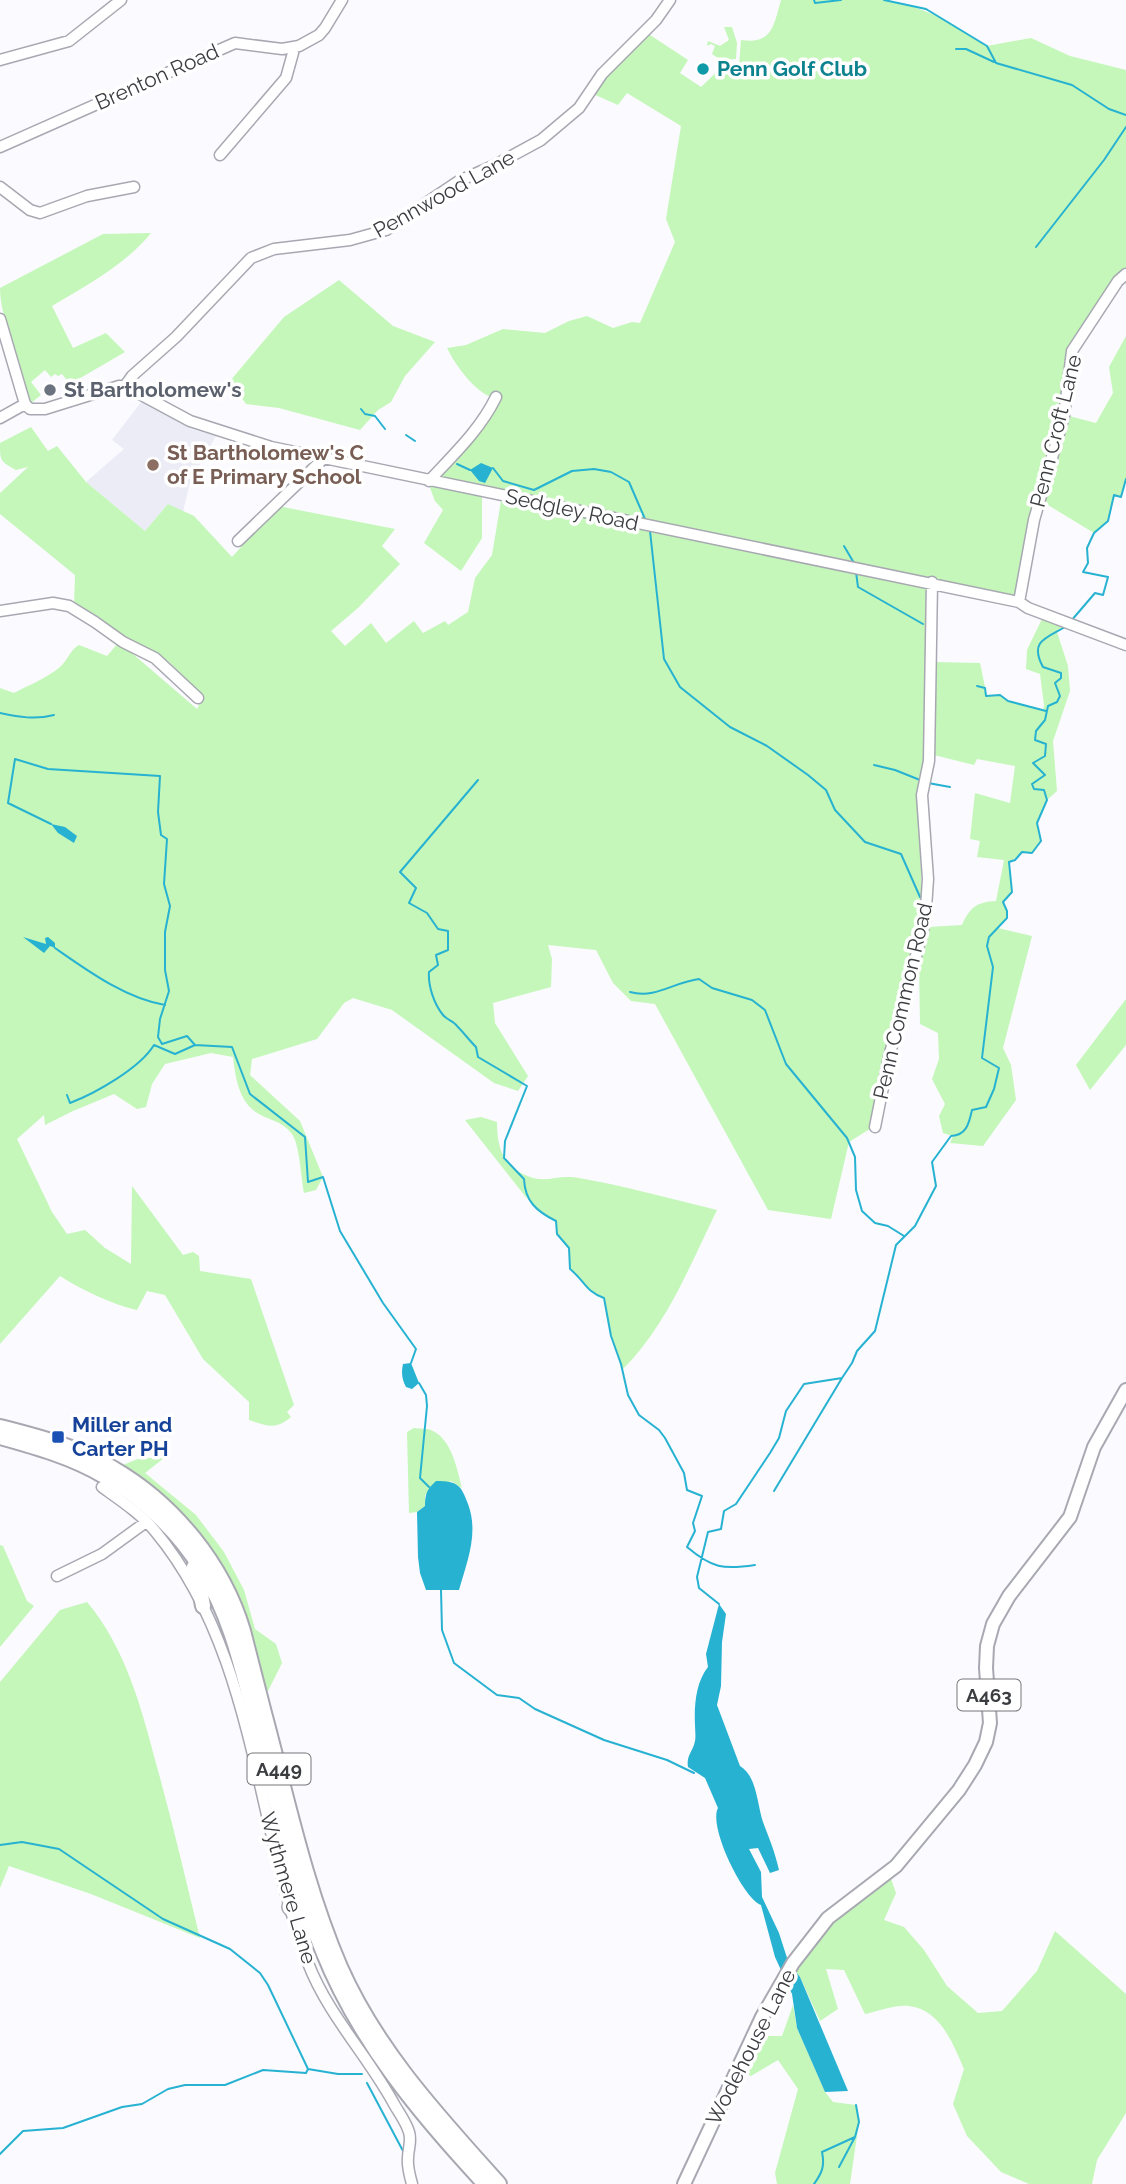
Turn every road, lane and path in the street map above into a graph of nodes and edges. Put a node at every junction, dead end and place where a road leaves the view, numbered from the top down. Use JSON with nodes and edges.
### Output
{"nodes":[{"id":1,"x":121,"y":0,"type":"edge"},
{"id":2,"x":342,"y":0,"type":"edge"},
{"id":3,"x":670,"y":0,"type":"edge"},
{"id":4,"x":291,"y":48,"type":"junction"},
{"id":5,"x":0,"y":61,"type":"edge"},
{"id":6,"x":0,"y":147,"type":"edge"},
{"id":7,"x":218,"y":157,"type":"dead end"},
{"id":8,"x":0,"y":187,"type":"edge"},
{"id":9,"x":134,"y":187,"type":"dead end"},
{"id":10,"x":1126,"y":274,"type":"edge"},
{"id":11,"x":0,"y":319,"type":"edge"},
{"id":12,"x":125,"y":386,"type":"junction"},
{"id":13,"x":496,"y":397,"type":"dead end"},
{"id":14,"x":27,"y":407,"type":"junction"},
{"id":15,"x":0,"y":418,"type":"edge"},
{"id":16,"x":323,"y":460,"type":"junction"},
{"id":17,"x":429,"y":481,"type":"junction"},
{"id":18,"x":238,"y":541,"type":"dead end"},
{"id":19,"x":932,"y":582,"type":"junction"},
{"id":20,"x":1024,"y":605,"type":"junction"},
{"id":21,"x":0,"y":611,"type":"edge"},
{"id":22,"x":1126,"y":645,"type":"edge"},
{"id":23,"x":198,"y":698,"type":"dead end"},
{"id":24,"x":875,"y":1127,"type":"dead end"},
{"id":25,"x":1126,"y":1390,"type":"edge"},
{"id":26,"x":0,"y":1427,"type":"edge"},
{"id":27,"x":0,"y":1437,"type":"edge"},
{"id":28,"x":102,"y":1487,"type":"dead end"},
{"id":29,"x":146,"y":1522,"type":"junction"},
{"id":30,"x":173,"y":1531,"type":"junction"},
{"id":31,"x":57,"y":1576,"type":"dead end"},
{"id":32,"x":203,"y":1606,"type":"junction"},
{"id":33,"x":290,"y":1908,"type":"junction"},
{"id":34,"x":317,"y":1938,"type":"junction"},
{"id":35,"x":412,"y":2184,"type":"edge"},
{"id":36,"x":485,"y":2184,"type":"edge"},
{"id":37,"x":499,"y":2184,"type":"edge"},
{"id":38,"x":684,"y":2184,"type":"edge"}],
"edges":[{"from":1,"to":5,"type":"street"},
{"from":2,"to":4,"type":"street"},
{"from":3,"to":12,"type":"street","name":"Pennwood Lane"},
{"from":4,"to":6,"type":"street","name":"Brenton Road"},
{"from":4,"to":7,"type":"street"},
{"from":8,"to":9,"type":"street"},
{"from":10,"to":20,"type":"street","name":"Penn Croft Lane"},
{"from":11,"to":14,"type":"street"},
{"from":12,"to":14,"type":"street"},
{"from":12,"to":16,"type":"street","name":"Sedgley Road"},
{"from":13,"to":17,"type":"street"},
{"from":14,"to":15,"type":"street"},
{"from":16,"to":17,"type":"street","name":"Sedgley Road"},
{"from":16,"to":18,"type":"street"},
{"from":17,"to":19,"type":"street","name":"Sedgley Road"},
{"from":19,"to":20,"type":"street","name":"Sedgley Road"},
{"from":19,"to":24,"type":"street","name":"Penn Common Road"},
{"from":20,"to":22,"type":"street","name":"Sedgley Road"},
{"from":21,"to":23,"type":"street"},
{"from":25,"to":38,"type":"main road","name":"Wodehouse Lane","number":"A463"},
{"from":26,"to":37,"type":"highway","number":"A449"},
{"from":27,"to":30,"type":"highway","number":"A449"},
{"from":28,"to":29,"type":"street","name":"Wythmere Lane"},
{"from":29,"to":31,"type":"street"},
{"from":29,"to":32,"type":"street","name":"Wythmere Lane"},
{"from":30,"to":32,"type":"highway"},
{"from":30,"to":34,"type":"highway","number":"A449"},
{"from":32,"to":33,"type":"street","name":"Wythmere Lane"},
{"from":33,"to":34,"type":"highway"},
{"from":33,"to":35,"type":"street","name":"Wythmere Lane"},
{"from":34,"to":36,"type":"highway","number":"A449"}]}
